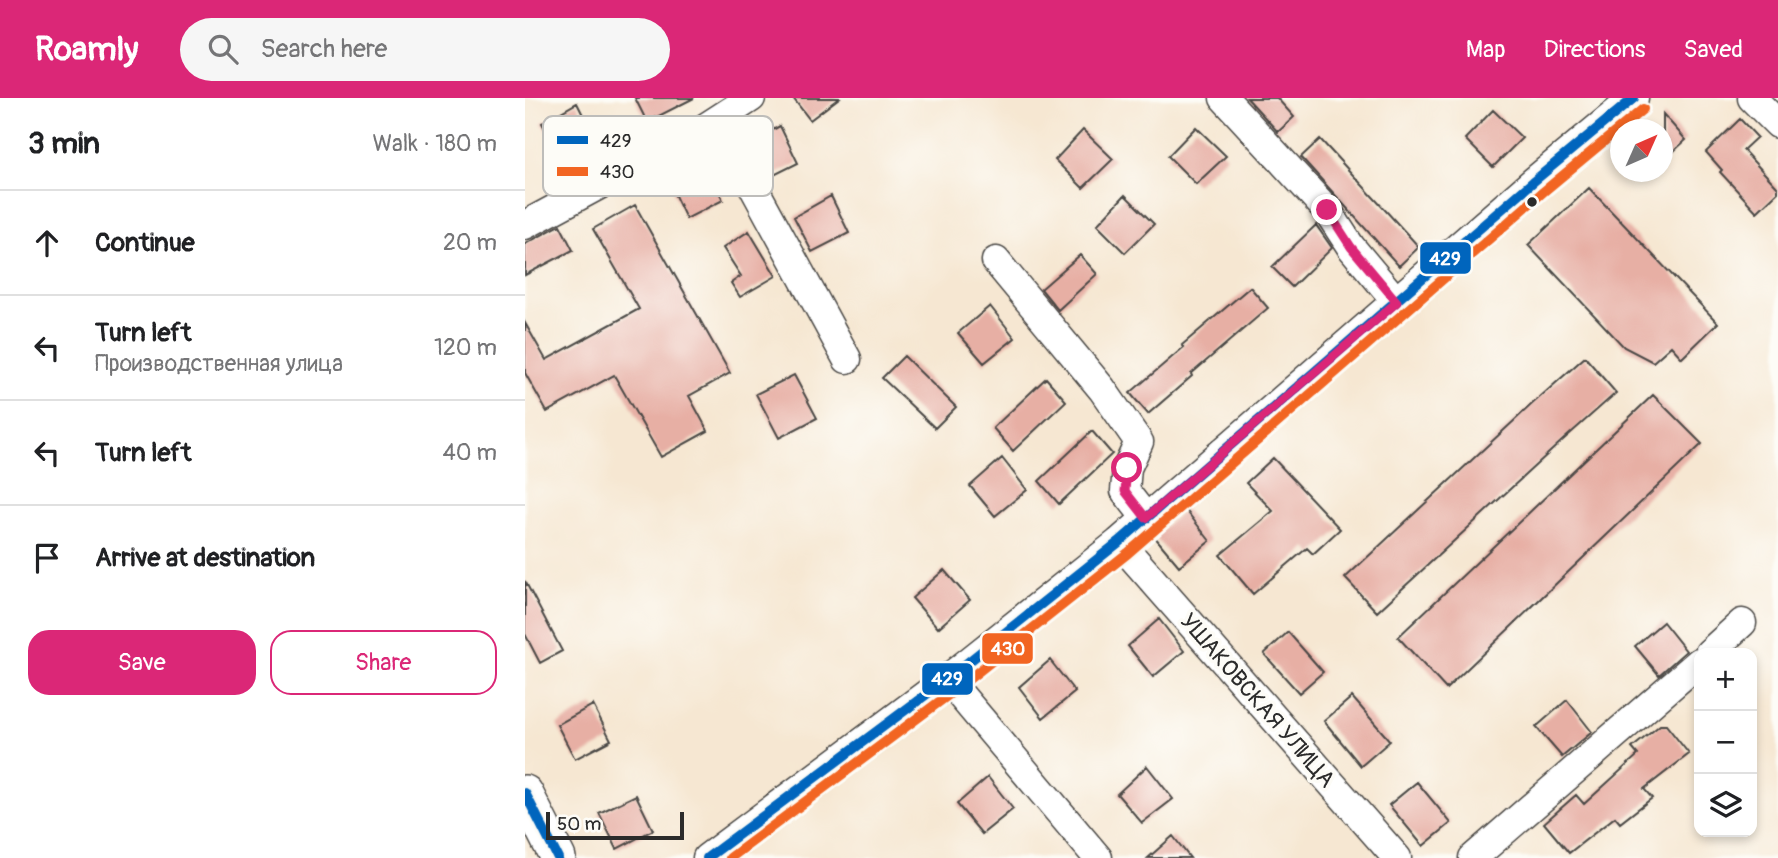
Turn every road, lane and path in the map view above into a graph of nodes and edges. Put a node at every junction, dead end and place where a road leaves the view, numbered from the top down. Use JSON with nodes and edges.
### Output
{"nodes":[{"id":1,"x":751,"y":98,"type":"edge"},
{"id":2,"x":1224,"y":98,"type":"edge"},
{"id":3,"x":1634,"y":98,"type":"edge"},
{"id":4,"x":723,"y":116,"type":"edge"},
{"id":5,"x":578,"y":196,"type":"edge"},
{"id":6,"x":758,"y":196,"type":"edge"},
{"id":7,"x":525,"y":225,"type":"edge"},
{"id":8,"x":996,"y":261,"type":"dead end"},
{"id":9,"x":1397,"y":302,"type":"junction"},
{"id":10,"x":847,"y":359,"type":"dead end"},
{"id":11,"x":1146,"y":518,"type":"junction"},
{"id":12,"x":1118,"y":542,"type":"junction"},
{"id":13,"x":1742,"y":623,"type":"dead end"},
{"id":14,"x":1714,"y":648,"type":"edge"},
{"id":15,"x":1694,"y":667,"type":"edge"},
{"id":16,"x":947,"y":679,"type":"junction"},
{"id":17,"x":525,"y":793,"type":"edge"},
{"id":18,"x":558,"y":858,"type":"edge"},
{"id":19,"x":707,"y":858,"type":"edge"},
{"id":20,"x":1098,"y":858,"type":"edge"},
{"id":21,"x":1397,"y":858,"type":"edge"},
{"id":22,"x":1473,"y":858,"type":"edge"}],
"edges":[{"from":1,"to":4,"type":"street"},
{"from":2,"to":9,"type":"street"},
{"from":3,"to":9,"type":"street"},
{"from":5,"to":7,"type":"street"},
{"from":6,"to":10,"type":"street"},
{"from":8,"to":11,"type":"street"},
{"from":9,"to":11,"type":"street"},
{"from":11,"to":12,"type":"street"},
{"from":12,"to":16,"type":"street"},
{"from":12,"to":21,"type":"street","name":"УШАКОВСКАЯ УЛИЦА"},
{"from":13,"to":14,"type":"street"},
{"from":15,"to":22,"type":"street"},
{"from":16,"to":19,"type":"street"},
{"from":16,"to":20,"type":"street"},
{"from":17,"to":18,"type":"main road"}]}
